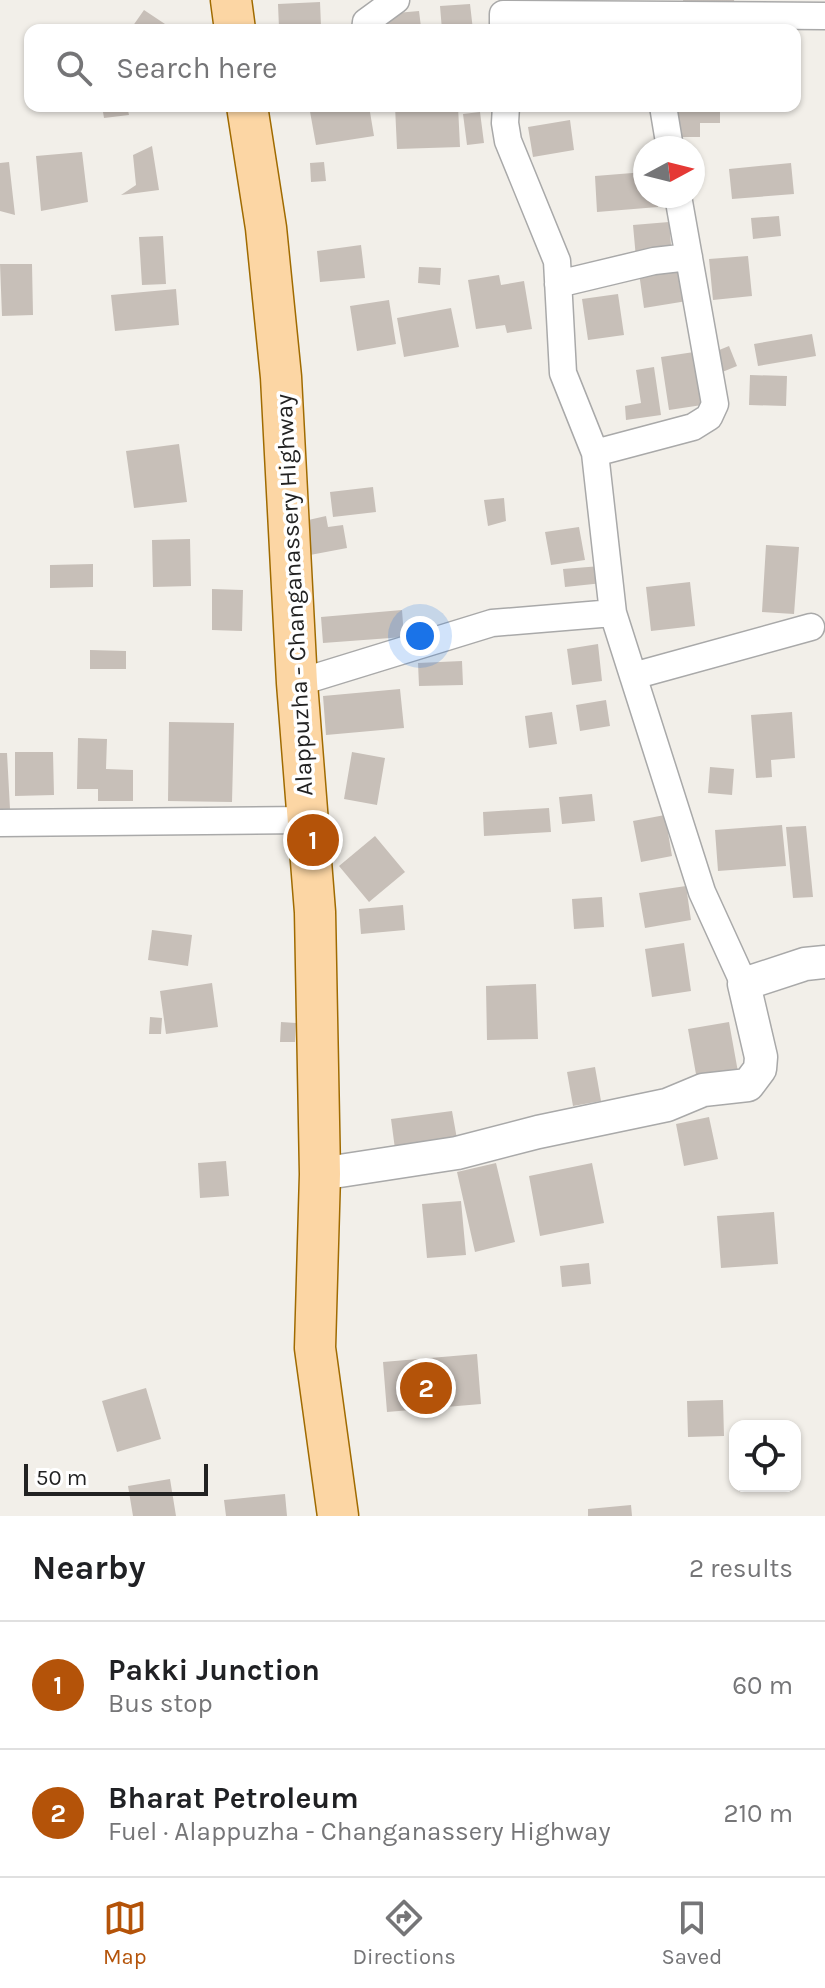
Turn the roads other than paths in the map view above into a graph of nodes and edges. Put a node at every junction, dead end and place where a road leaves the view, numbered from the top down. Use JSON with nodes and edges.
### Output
{"nodes":[{"id":1,"x":231,"y":0,"type":"edge"},
{"id":2,"x":396,"y":0,"type":"edge"},
{"id":3,"x":498,"y":11,"type":"edge"},
{"id":4,"x":825,"y":16,"type":"edge"},
{"id":5,"x":648,"y":23,"type":"edge"},
{"id":6,"x":234,"y":24,"type":"edge"},
{"id":7,"x":366,"y":24,"type":"edge"},
{"id":8,"x":248,"y":112,"type":"edge"},
{"id":9,"x":506,"y":112,"type":"edge"},
{"id":10,"x":664,"y":112,"type":"edge"},
{"id":11,"x":668,"y":136,"type":"edge"},
{"id":12,"x":680,"y":208,"type":"edge"},
{"id":13,"x":689,"y":257,"type":"junction"},
{"id":14,"x":558,"y":284,"type":"junction"},
{"id":15,"x":595,"y":453,"type":"junction"},
{"id":16,"x":613,"y":613,"type":"junction"},
{"id":17,"x":811,"y":627,"type":"dead end"},
{"id":18,"x":633,"y":676,"type":"junction"},
{"id":19,"x":297,"y":683,"type":"junction"},
{"id":20,"x":307,"y":820,"type":"junction"},
{"id":21,"x":0,"y":823,"type":"edge"},
{"id":22,"x":825,"y":962,"type":"edge"},
{"id":23,"x":744,"y":984,"type":"junction"},
{"id":24,"x":320,"y":1174,"type":"junction"},
{"id":25,"x":338,"y":1516,"type":"edge"}],
"edges":[{"from":1,"to":6,"type":"main road"},
{"from":2,"to":7,"type":"street"},
{"from":3,"to":5,"type":"street"},
{"from":4,"to":5,"type":"street"},
{"from":8,"to":19,"type":"main road","name":"Alappuzha - Changanassery Highway"},
{"from":9,"to":14,"type":"street"},
{"from":10,"to":11,"type":"street"},
{"from":12,"to":13,"type":"street"},
{"from":13,"to":14,"type":"street"},
{"from":13,"to":15,"type":"street"},
{"from":14,"to":15,"type":"street"},
{"from":15,"to":16,"type":"street"},
{"from":16,"to":18,"type":"street"},
{"from":16,"to":19,"type":"street"},
{"from":17,"to":18,"type":"street"},
{"from":18,"to":23,"type":"street"},
{"from":19,"to":20,"type":"main road","name":"Alappuzha - Changanassery Highway"},
{"from":20,"to":21,"type":"street"},
{"from":20,"to":24,"type":"main road","name":"Alappuzha - Changanassery Highway"},
{"from":22,"to":23,"type":"street"},
{"from":23,"to":24,"type":"street"},
{"from":24,"to":25,"type":"main road","name":"Alappuzha - Changanassery Highway"}]}
